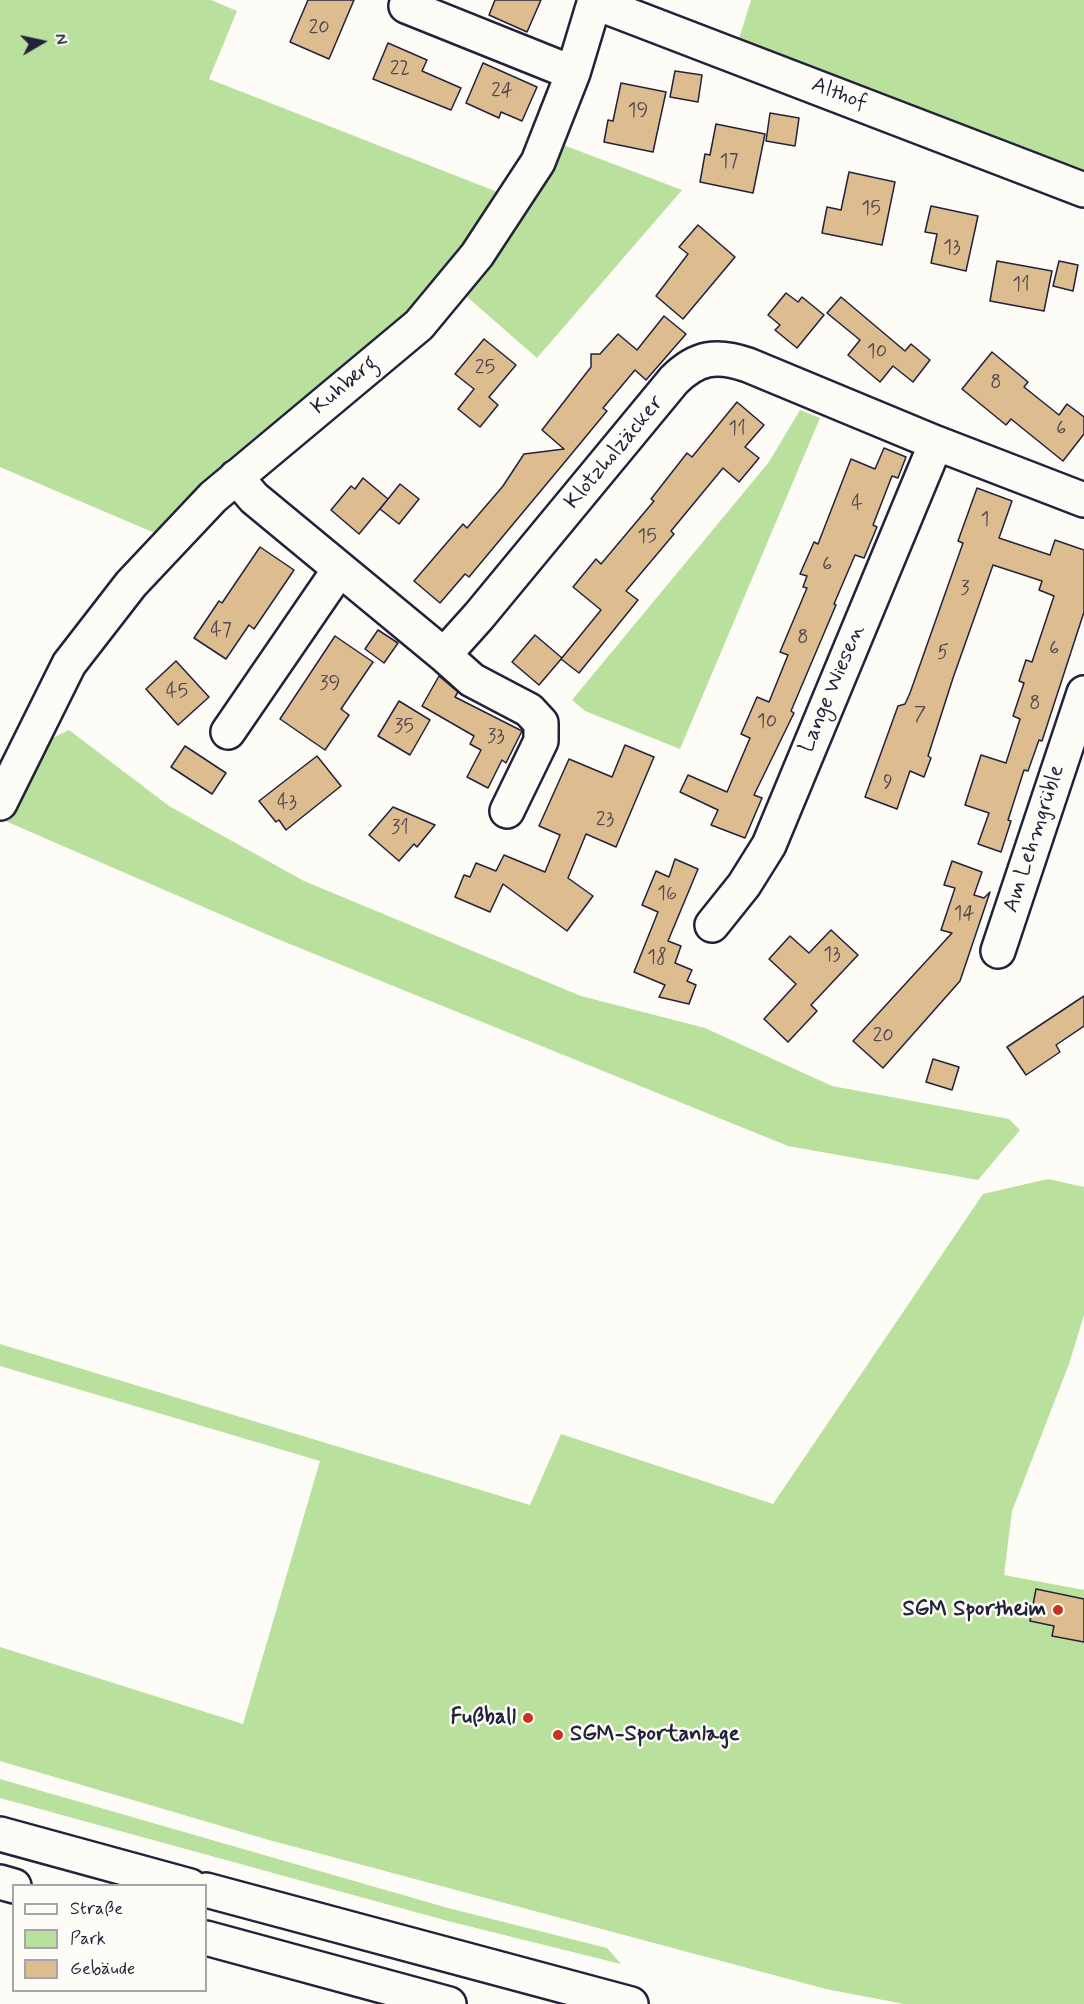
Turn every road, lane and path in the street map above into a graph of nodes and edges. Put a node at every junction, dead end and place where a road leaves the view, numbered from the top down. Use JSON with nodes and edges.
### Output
{"nodes":[{"id":1,"x":595,"y":1,"type":"edge"},
{"id":2,"x":406,"y":6,"type":"dead end"},
{"id":3,"x":573,"y":73,"type":"junction"},
{"id":4,"x":1084,"y":190,"type":"edge"},
{"id":5,"x":936,"y":443,"type":"junction"},
{"id":6,"x":236,"y":477,"type":"junction"},
{"id":7,"x":1084,"y":500,"type":"edge"},
{"id":8,"x":339,"y":570,"type":"junction"},
{"id":9,"x":444,"y":655,"type":"junction"},
{"id":10,"x":1084,"y":693,"type":"edge"},
{"id":11,"x":228,"y":732,"type":"dead end"},
{"id":12,"x":0,"y":803,"type":"edge"},
{"id":13,"x":507,"y":811,"type":"dead end"},
{"id":14,"x":712,"y":925,"type":"dead end"},
{"id":15,"x":998,"y":951,"type":"dead end"},
{"id":16,"x":0,"y":1834,"type":"edge"},
{"id":17,"x":183,"y":1884,"type":"edge"},
{"id":18,"x":207,"y":1890,"type":"edge"},
{"id":19,"x":207,"y":1938,"type":"edge"},
{"id":20,"x":449,"y":2004,"type":"edge"},
{"id":21,"x":631,"y":2004,"type":"edge"}],
"edges":[{"from":1,"to":3,"type":"main road","name":"Kuhberg"},
{"from":1,"to":4,"type":"main road","name":"Althof"},
{"from":2,"to":3,"type":"main road"},
{"from":3,"to":6,"type":"main road","name":"Kuhberg"},
{"from":5,"to":7,"type":"main road","name":"Klotzholzäcker"},
{"from":5,"to":9,"type":"main road","name":"Klotzholzäcker"},
{"from":5,"to":14,"type":"main road","name":"Lange Wiesen"},
{"from":6,"to":8,"type":"main road"},
{"from":6,"to":12,"type":"main road","name":"Kuhberg"},
{"from":8,"to":9,"type":"main road"},
{"from":8,"to":11,"type":"main road"},
{"from":9,"to":13,"type":"main road"},
{"from":10,"to":15,"type":"main road","name":"Am Lehmgrüble"},
{"from":16,"to":17,"type":"main road"},
{"from":18,"to":21,"type":"main road"},
{"from":19,"to":20,"type":"main road"}]}
